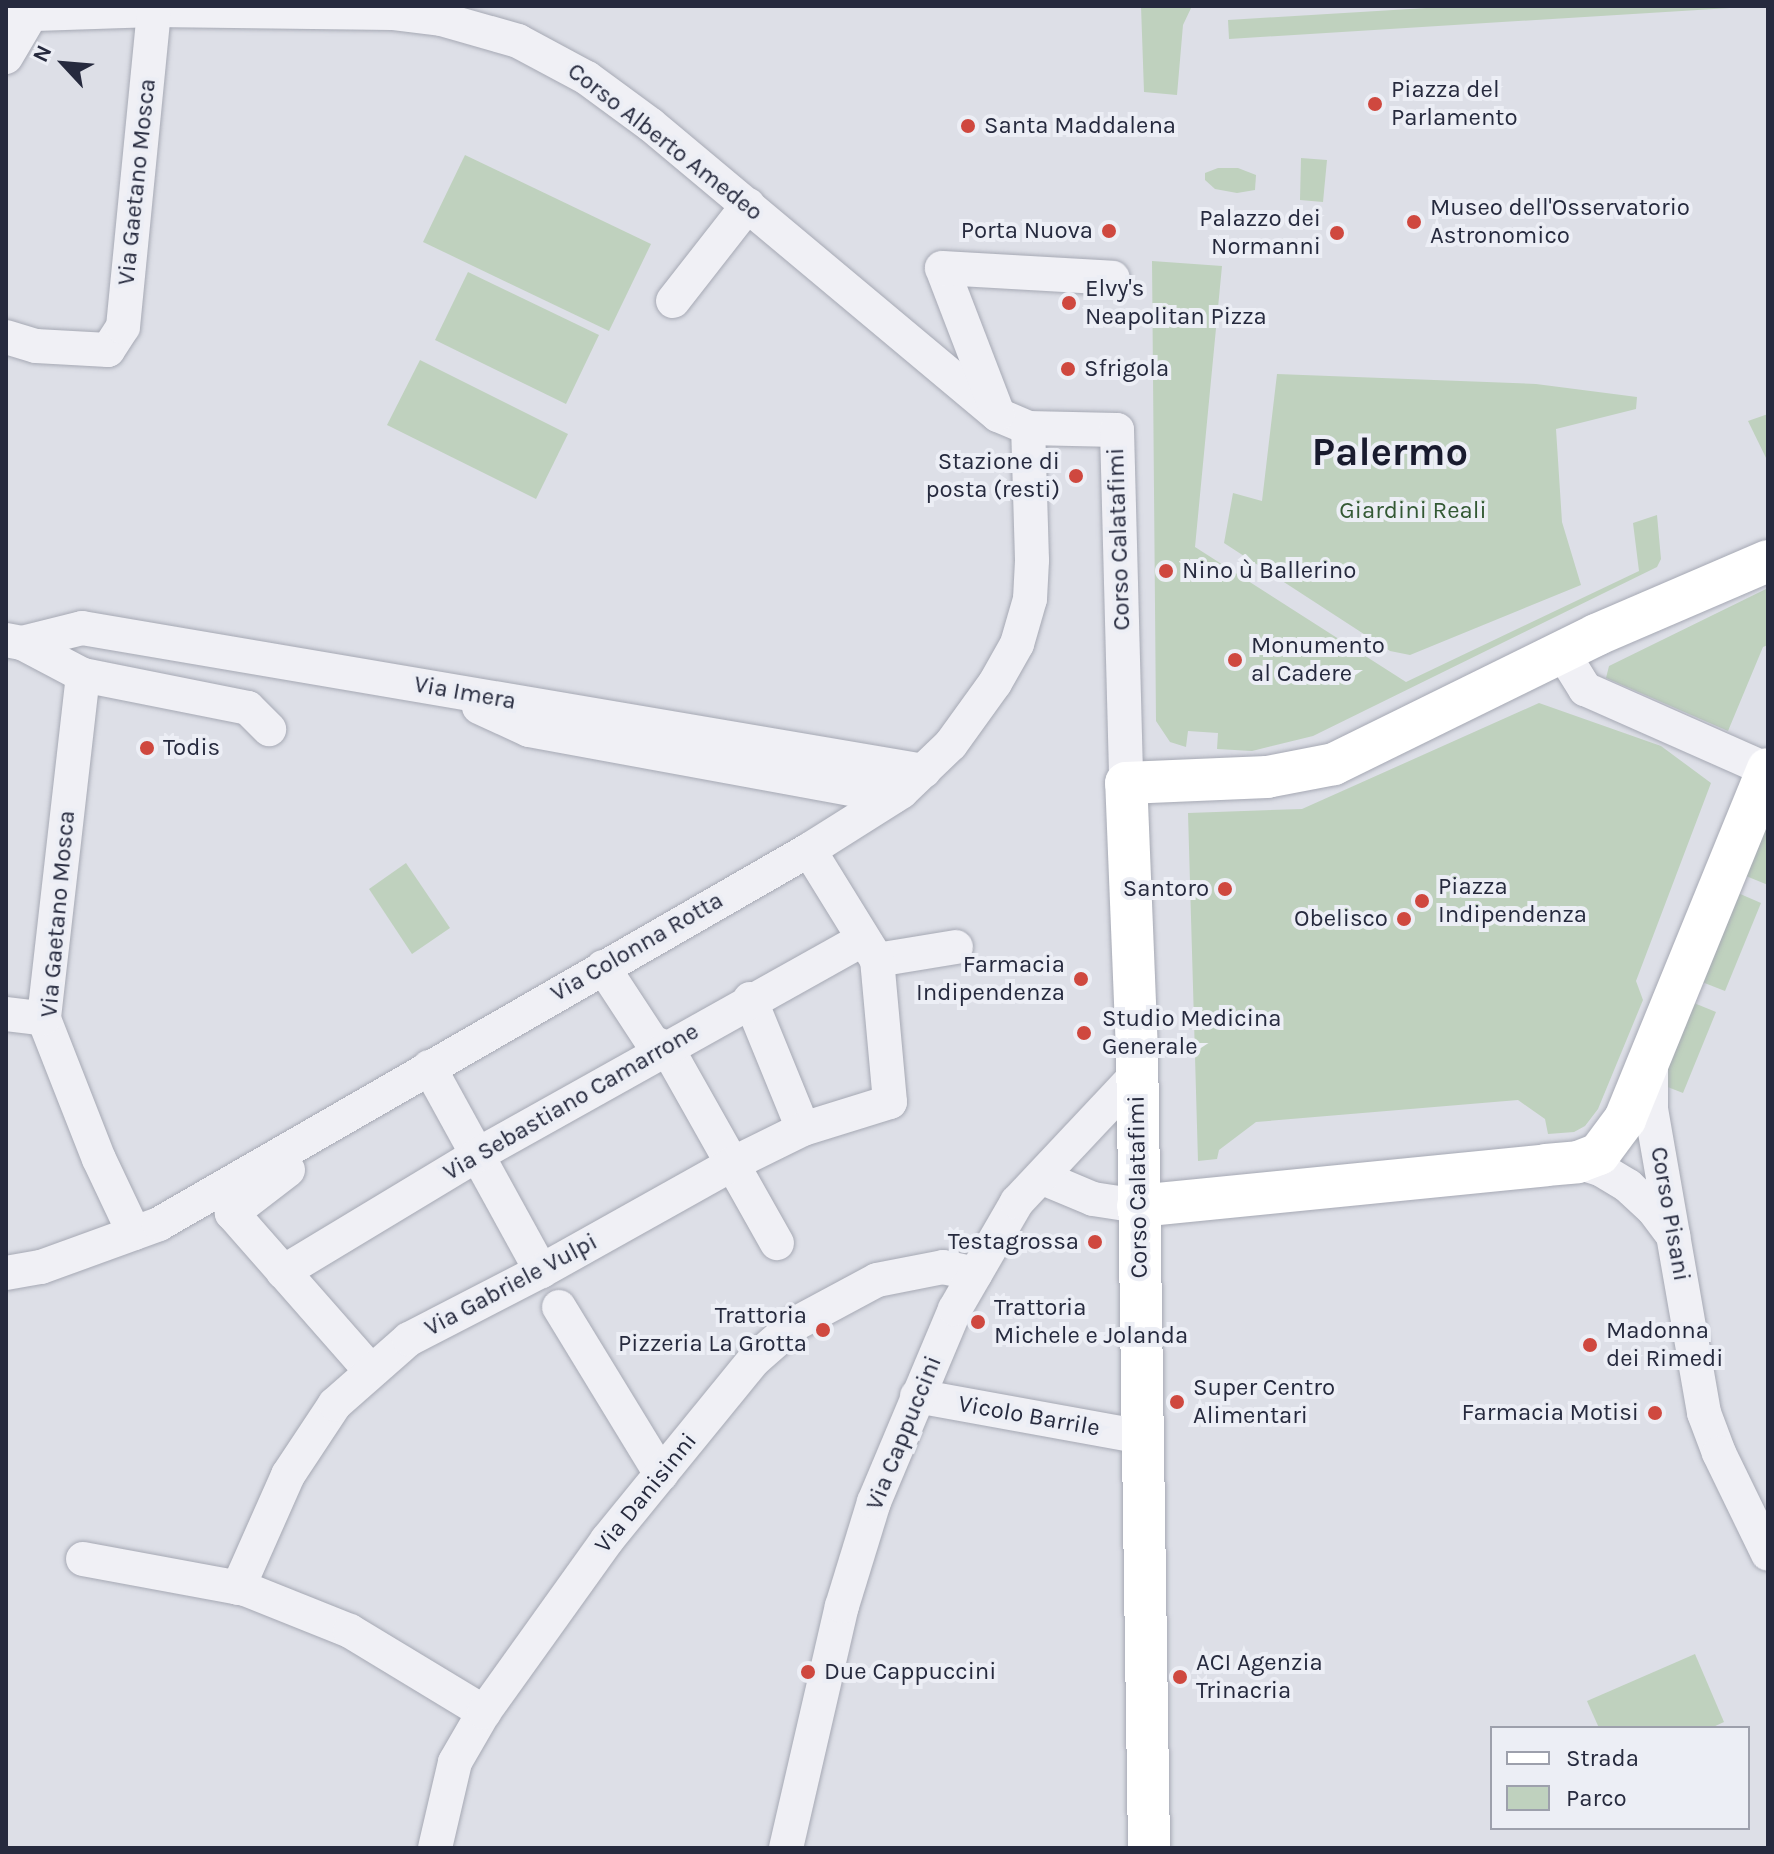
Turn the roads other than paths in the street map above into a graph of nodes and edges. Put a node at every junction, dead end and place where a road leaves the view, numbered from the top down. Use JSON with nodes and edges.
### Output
{"nodes":[{"id":1,"x":105,"y":8,"type":"edge"},
{"id":2,"x":154,"y":10,"type":"junction"},
{"id":3,"x":18,"y":15,"type":"edge"},
{"id":4,"x":6,"y":57,"type":"edge"},
{"id":5,"x":748,"y":205,"type":"junction"},
{"id":6,"x":1113,"y":278,"type":"dead end"},
{"id":7,"x":673,"y":301,"type":"dead end"},
{"id":8,"x":6,"y":337,"type":"edge"},
{"id":9,"x":1013,"y":422,"type":"junction"},
{"id":10,"x":1768,"y":561,"type":"edge"},
{"id":11,"x":14,"y":641,"type":"edge"},
{"id":12,"x":1562,"y":652,"type":"junction"},
{"id":13,"x":83,"y":675,"type":"junction"},
{"id":14,"x":438,"y":688,"type":"junction"},
{"id":15,"x":269,"y":729,"type":"dead end"},
{"id":16,"x":1768,"y":769,"type":"edge"},
{"id":17,"x":924,"y":771,"type":"junction"},
{"id":18,"x":1126,"y":783,"type":"junction"},
{"id":19,"x":893,"y":797,"type":"junction"},
{"id":20,"x":809,"y":850,"type":"junction"},
{"id":21,"x":956,"y":947,"type":"dead end"},
{"id":22,"x":870,"y":949,"type":"junction"},
{"id":23,"x":603,"y":967,"type":"junction"},
{"id":24,"x":750,"y":999,"type":"junction"},
{"id":25,"x":6,"y":1014,"type":"edge"},
{"id":26,"x":44,"y":1019,"type":"junction"},
{"id":27,"x":667,"y":1048,"type":"junction"},
{"id":28,"x":1652,"y":1052,"type":"junction"},
{"id":29,"x":429,"y":1067,"type":"junction"},
{"id":30,"x":1137,"y":1074,"type":"junction"},
{"id":31,"x":803,"y":1129,"type":"junction"},
{"id":32,"x":278,"y":1155,"type":"junction"},
{"id":33,"x":477,"y":1155,"type":"junction"},
{"id":34,"x":1578,"y":1162,"type":"junction"},
{"id":35,"x":734,"y":1163,"type":"junction"},
{"id":36,"x":1043,"y":1178,"type":"junction"},
{"id":37,"x":1138,"y":1206,"type":"junction"},
{"id":38,"x":134,"y":1233,"type":"junction"},
{"id":39,"x":1676,"y":1241,"type":"junction"},
{"id":40,"x":777,"y":1243,"type":"dead end"},
{"id":41,"x":541,"y":1271,"type":"junction"},
{"id":42,"x":283,"y":1272,"type":"junction"},
{"id":43,"x":6,"y":1273,"type":"edge"},
{"id":44,"x":975,"y":1274,"type":"junction"},
{"id":45,"x":559,"y":1307,"type":"dead end"},
{"id":46,"x":371,"y":1371,"type":"junction"},
{"id":47,"x":917,"y":1396,"type":"junction"},
{"id":48,"x":1142,"y":1437,"type":"junction"},
{"id":49,"x":661,"y":1474,"type":"junction"},
{"id":50,"x":1768,"y":1554,"type":"edge"},
{"id":51,"x":83,"y":1559,"type":"dead end"},
{"id":52,"x":238,"y":1588,"type":"junction"},
{"id":53,"x":484,"y":1712,"type":"junction"},
{"id":54,"x":435,"y":1848,"type":"edge"},
{"id":55,"x":786,"y":1848,"type":"edge"},
{"id":56,"x":1149,"y":1848,"type":"edge"}],
"edges":[{"from":1,"to":2,"type":"street","name":"Corso Alberto Amedeo"},
{"from":1,"to":3,"type":"street","name":"Corso Alberto Amedeo"},
{"from":2,"to":5,"type":"street","name":"Corso Alberto Amedeo"},
{"from":2,"to":8,"type":"street","name":"Via Gaetano Mosca"},
{"from":3,"to":4,"type":"street"},
{"from":5,"to":7,"type":"street"},
{"from":5,"to":9,"type":"street","name":"Corso Alberto Amedeo"},
{"from":6,"to":9,"type":"street","name":"Via Colonna Rotta"},
{"from":9,"to":17,"type":"street","name":"Via Colonna Rotta"},
{"from":9,"to":18,"type":"street","name":"Corso Calatafimi"},
{"from":10,"to":12,"type":"main road"},
{"from":11,"to":13,"type":"street"},
{"from":11,"to":14,"type":"street","name":"Via Imera"},
{"from":12,"to":16,"type":"street"},
{"from":12,"to":18,"type":"main road"},
{"from":13,"to":15,"type":"street"},
{"from":13,"to":26,"type":"street","name":"Via Gaetano Mosca"},
{"from":14,"to":17,"type":"street","name":"Via Imera"},
{"from":14,"to":19,"type":"street"},
{"from":16,"to":28,"type":"main road"},
{"from":17,"to":19,"type":"street","name":"Via Colonna Rotta"},
{"from":18,"to":30,"type":"main road","name":"Corso Calatafimi"},
{"from":19,"to":20,"type":"street","name":"Via Colonna Rotta"},
{"from":20,"to":22,"type":"street"},
{"from":20,"to":23,"type":"street","name":"Via Colonna Rotta"},
{"from":21,"to":22,"type":"street","name":"Via Sebastiano Camarrone"},
{"from":22,"to":24,"type":"street","name":"Via Sebastiano Camarrone"},
{"from":22,"to":31,"type":"street","name":"Via Gabriele Vulpi"},
{"from":23,"to":27,"type":"street"},
{"from":23,"to":29,"type":"street","name":"Via Colonna Rotta"},
{"from":24,"to":27,"type":"street","name":"Via Sebastiano Camarrone"},
{"from":24,"to":31,"type":"street"},
{"from":25,"to":26,"type":"street"},
{"from":26,"to":38,"type":"street","name":"Via Gaetano Mosca"},
{"from":27,"to":33,"type":"street","name":"Via Sebastiano Camarrone"},
{"from":27,"to":35,"type":"street"},
{"from":28,"to":34,"type":"main road"},
{"from":28,"to":39,"type":"street","name":"Corso Pisani"},
{"from":29,"to":32,"type":"street","name":"Via Colonna Rotta"},
{"from":29,"to":33,"type":"street"},
{"from":30,"to":36,"type":"street","name":"Via Cappuccini"},
{"from":30,"to":37,"type":"main road","name":"Corso Calatafimi"},
{"from":31,"to":35,"type":"street","name":"Via Gabriele Vulpi"},
{"from":32,"to":38,"type":"street","name":"Via Colonna Rotta"},
{"from":32,"to":42,"type":"street"},
{"from":33,"to":41,"type":"street"},
{"from":33,"to":42,"type":"street","name":"Via Sebastiano Camarrone"},
{"from":34,"to":37,"type":"main road"},
{"from":34,"to":39,"type":"street"},
{"from":35,"to":40,"type":"street"},
{"from":35,"to":41,"type":"street","name":"Via Gabriele Vulpi"},
{"from":36,"to":37,"type":"street"},
{"from":36,"to":44,"type":"street","name":"Via Cappuccini"},
{"from":37,"to":48,"type":"main road","name":"Corso Calatafimi"},
{"from":38,"to":43,"type":"street","name":"Via Colonna Rotta"},
{"from":39,"to":50,"type":"street","name":"Corso Pisani"},
{"from":41,"to":46,"type":"street","name":"Via Gabriele Vulpi"},
{"from":42,"to":46,"type":"street"},
{"from":44,"to":47,"type":"street","name":"Via Cappuccini"},
{"from":44,"to":49,"type":"street","name":"Via Danisinni"},
{"from":45,"to":49,"type":"street"},
{"from":46,"to":52,"type":"street","name":"Via Gabriele Vulpi"},
{"from":47,"to":48,"type":"street","name":"Vicolo Barrile"},
{"from":47,"to":55,"type":"street","name":"Via Cappuccini"},
{"from":48,"to":56,"type":"main road","name":"Corso Calatafimi"},
{"from":49,"to":53,"type":"street","name":"Via Danisinni"},
{"from":51,"to":52,"type":"street"},
{"from":52,"to":53,"type":"street"},
{"from":53,"to":54,"type":"street","name":"Via Danisinni"}]}
